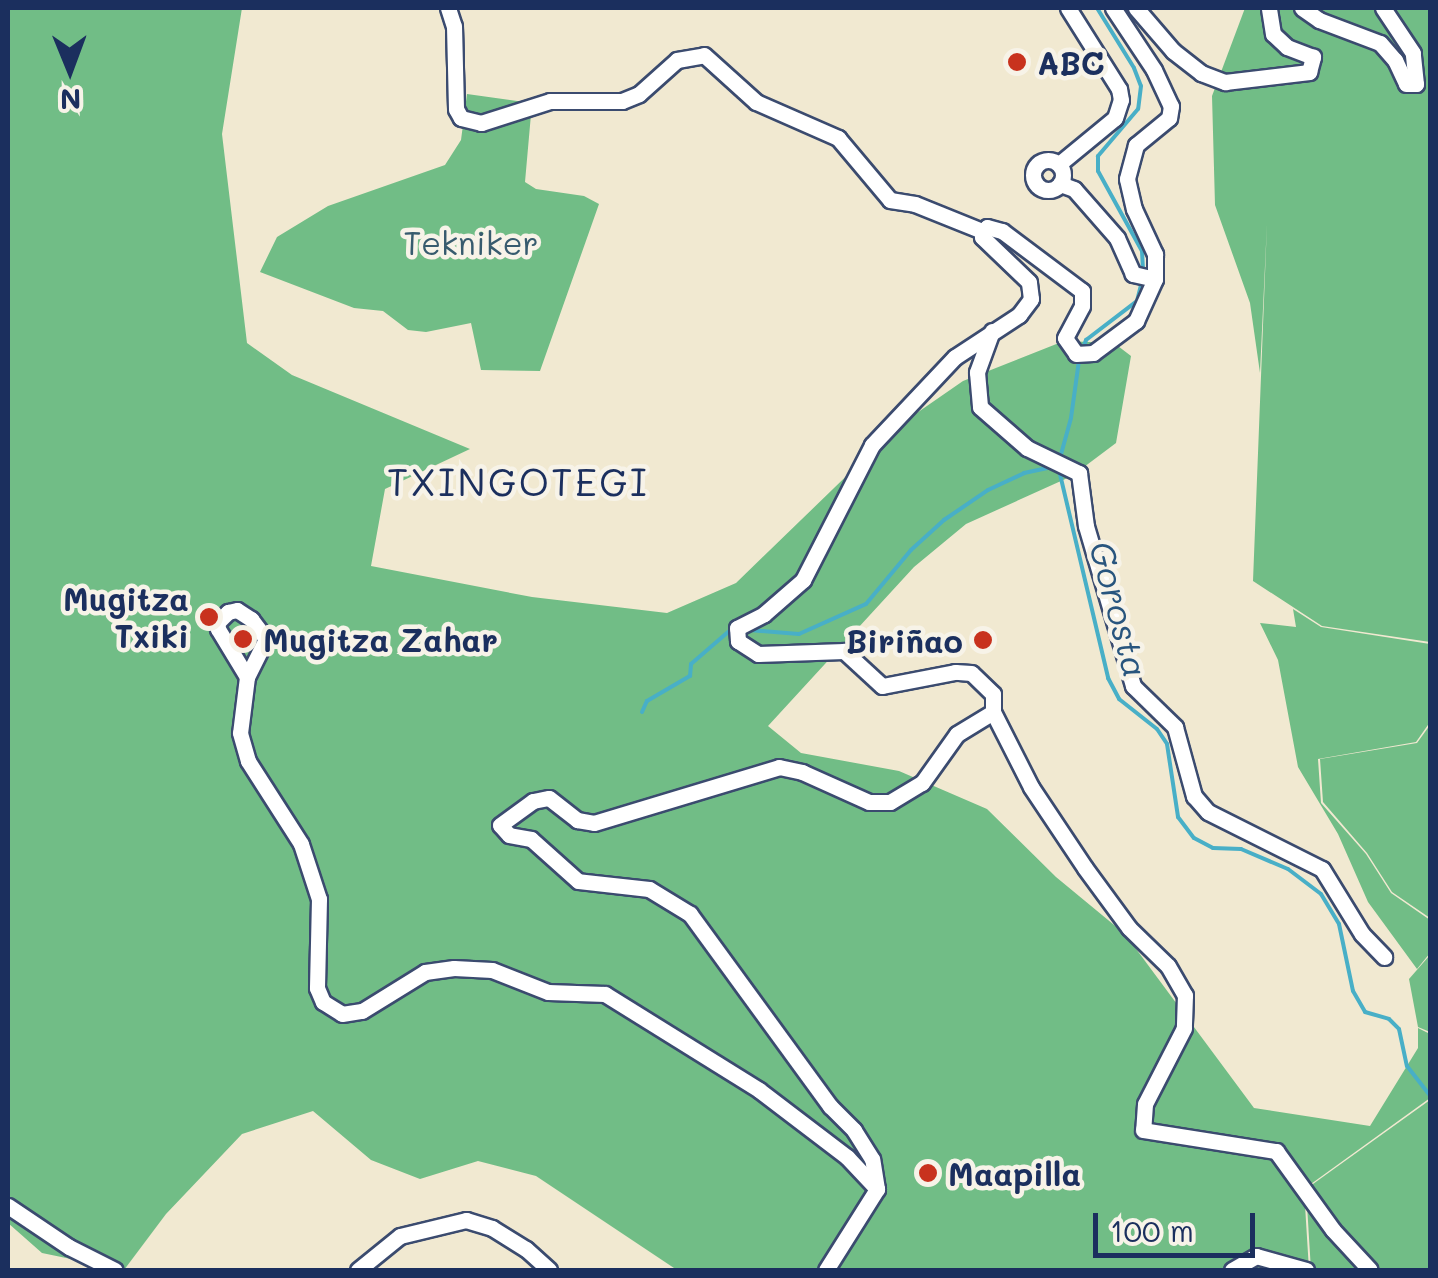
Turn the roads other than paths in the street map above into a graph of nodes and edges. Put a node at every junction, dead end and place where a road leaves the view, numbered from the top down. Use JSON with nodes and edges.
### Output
{"nodes":[{"id":1,"x":448,"y":8,"type":"edge"},
{"id":2,"x":1068,"y":8,"type":"edge"},
{"id":3,"x":1113,"y":8,"type":"edge"},
{"id":4,"x":1136,"y":8,"type":"edge"},
{"id":5,"x":1269,"y":8,"type":"edge"},
{"id":6,"x":1302,"y":8,"type":"edge"},
{"id":7,"x":1383,"y":8,"type":"edge"},
{"id":8,"x":1058,"y":164,"type":"junction"},
{"id":9,"x":1060,"y":184,"type":"junction"},
{"id":10,"x":982,"y":231,"type":"junction"},
{"id":11,"x":1147,"y":278,"type":"junction"},
{"id":12,"x":994,"y":328,"type":"junction"},
{"id":13,"x":248,"y":677,"type":"dead end"},
{"id":14,"x":993,"y":712,"type":"junction"},
{"id":15,"x":1384,"y":957,"type":"dead end"},
{"id":16,"x":877,"y":1189,"type":"junction"},
{"id":17,"x":8,"y":1206,"type":"edge"},
{"id":18,"x":115,"y":1270,"type":"edge"},
{"id":19,"x":358,"y":1270,"type":"edge"},
{"id":20,"x":549,"y":1270,"type":"edge"},
{"id":21,"x":826,"y":1270,"type":"edge"},
{"id":22,"x":1232,"y":1270,"type":"edge"},
{"id":23,"x":1306,"y":1270,"type":"edge"},
{"id":24,"x":1370,"y":1270,"type":"edge"}],
"edges":[{"from":1,"to":10,"type":"street"},
{"from":2,"to":8,"type":"street"},
{"from":3,"to":11,"type":"street"},
{"from":4,"to":5,"type":"street"},
{"from":6,"to":7,"type":"street"},
{"from":8,"to":9,"type":"street"},
{"from":8,"to":9,"type":"street"},
{"from":9,"to":11,"type":"street"},
{"from":10,"to":11,"type":"street"},
{"from":10,"to":12,"type":"street"},
{"from":12,"to":14,"type":"street"},
{"from":12,"to":15,"type":"street"},
{"from":13,"to":16,"type":"street"},
{"from":14,"to":16,"type":"street"},
{"from":14,"to":24,"type":"street"},
{"from":16,"to":21,"type":"street"},
{"from":17,"to":18,"type":"street"},
{"from":19,"to":20,"type":"street"},
{"from":22,"to":23,"type":"street"}]}
